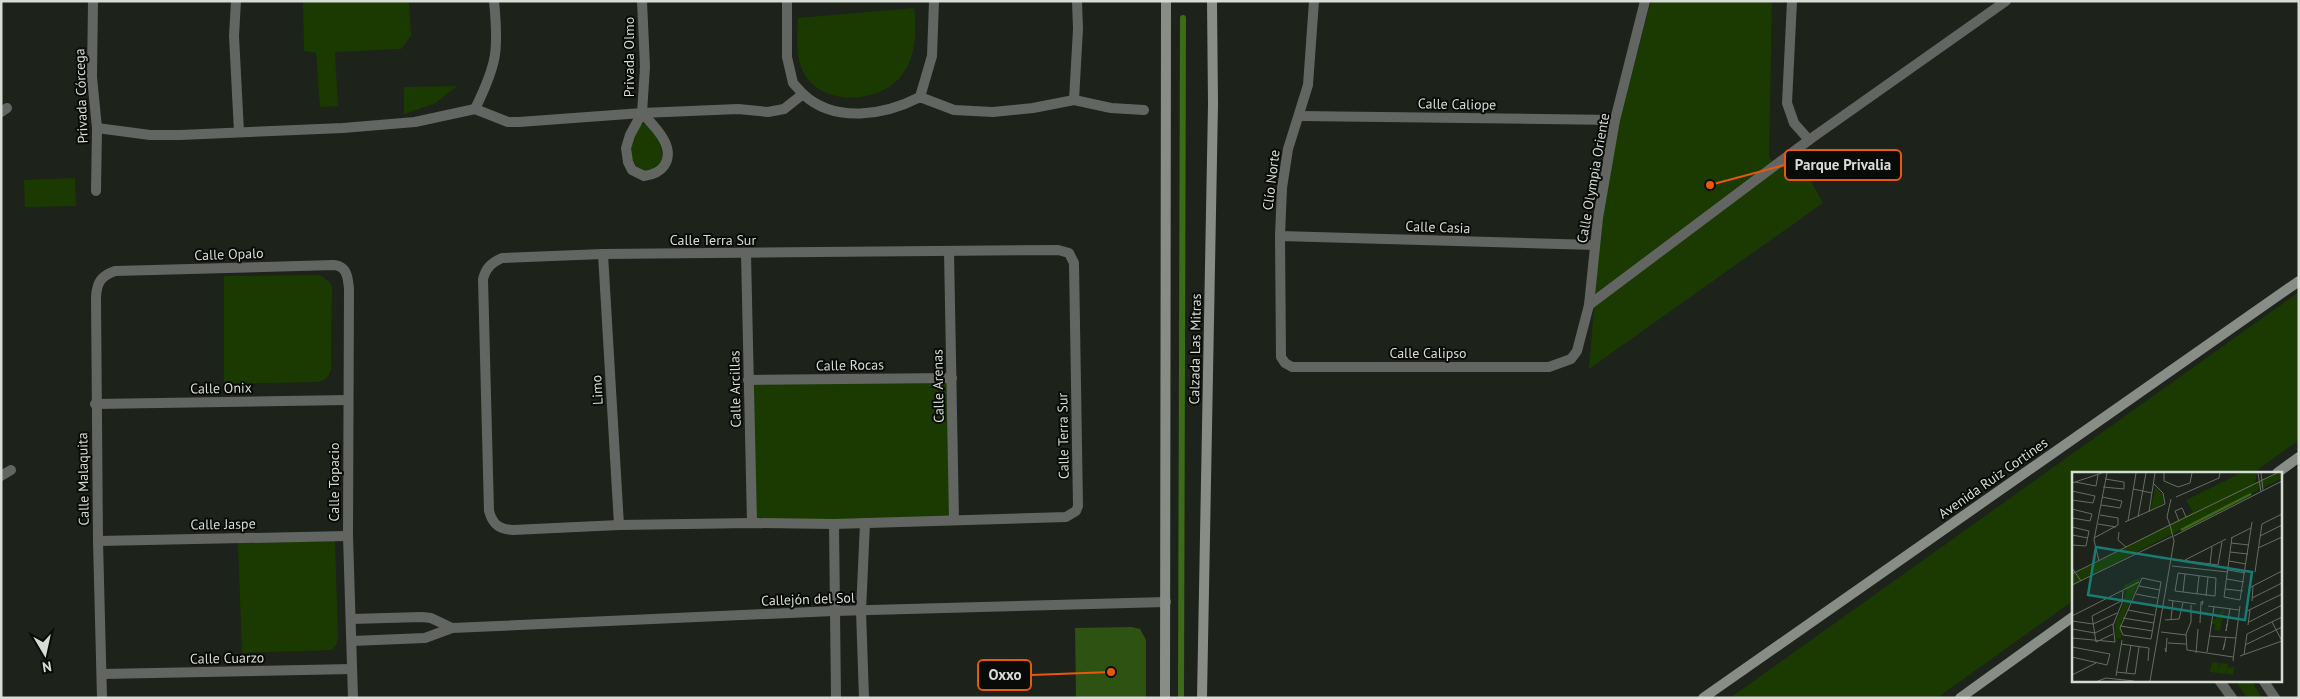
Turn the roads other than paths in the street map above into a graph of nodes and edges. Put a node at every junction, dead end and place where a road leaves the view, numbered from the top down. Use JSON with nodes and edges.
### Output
{"nodes":[{"id":1,"x":93,"y":1,"type":"edge"},
{"id":2,"x":236,"y":1,"type":"edge"},
{"id":3,"x":494,"y":1,"type":"edge"},
{"id":4,"x":642,"y":1,"type":"edge"},
{"id":5,"x":786,"y":1,"type":"edge"},
{"id":6,"x":934,"y":1,"type":"edge"},
{"id":7,"x":1077,"y":1,"type":"edge"},
{"id":8,"x":1166,"y":1,"type":"edge"},
{"id":9,"x":1212,"y":1,"type":"edge"},
{"id":10,"x":1314,"y":1,"type":"edge"},
{"id":11,"x":1645,"y":1,"type":"edge"},
{"id":12,"x":2006,"y":1,"type":"edge"},
{"id":13,"x":1795,"y":3,"type":"edge"},
{"id":14,"x":803,"y":94,"type":"junction"},
{"id":15,"x":920,"y":97,"type":"junction"},
{"id":16,"x":1074,"y":100,"type":"junction"},
{"id":17,"x":475,"y":109,"type":"junction"},
{"id":18,"x":1144,"y":110,"type":"dead end"},
{"id":19,"x":642,"y":113,"type":"junction"},
{"id":20,"x":1299,"y":116,"type":"junction"},
{"id":21,"x":1615,"y":120,"type":"junction"},
{"id":22,"x":97,"y":128,"type":"junction"},
{"id":23,"x":239,"y":132,"type":"junction"},
{"id":24,"x":1809,"y":140,"type":"junction"},
{"id":25,"x":96,"y":190,"type":"dead end"},
{"id":26,"x":1280,"y":236,"type":"junction"},
{"id":27,"x":1594,"y":245,"type":"junction"},
{"id":28,"x":949,"y":251,"type":"junction"},
{"id":29,"x":603,"y":254,"type":"junction"},
{"id":30,"x":746,"y":254,"type":"junction"},
{"id":31,"x":343,"y":268,"type":"joint"},
{"id":32,"x":115,"y":271,"type":"joint"},
{"id":33,"x":2299,"y":282,"type":"edge"},
{"id":34,"x":1590,"y":305,"type":"junction"},
{"id":35,"x":1571,"y":359,"type":"joint"},
{"id":36,"x":1285,"y":364,"type":"joint"},
{"id":37,"x":952,"y":378,"type":"junction"},
{"id":38,"x":748,"y":380,"type":"junction"},
{"id":39,"x":347,"y":400,"type":"junction"},
{"id":40,"x":96,"y":404,"type":"junction"},
{"id":41,"x":2299,"y":457,"type":"edge"},
{"id":42,"x":11,"y":470,"type":"dead end"},
{"id":43,"x":2278,"y":472,"type":"edge"},
{"id":44,"x":1,"y":476,"type":"edge"},
{"id":45,"x":954,"y":520,"type":"junction"},
{"id":46,"x":752,"y":523,"type":"junction"},
{"id":47,"x":865,"y":523,"type":"junction"},
{"id":48,"x":834,"y":524,"type":"junction"},
{"id":49,"x":619,"y":525,"type":"junction"},
{"id":50,"x":348,"y":536,"type":"junction"},
{"id":51,"x":98,"y":540,"type":"junction"},
{"id":52,"x":1166,"y":602,"type":"junction"},
{"id":53,"x":834,"y":611,"type":"junction"},
{"id":54,"x":861,"y":611,"type":"junction"},
{"id":55,"x":2072,"y":617,"type":"edge"},
{"id":56,"x":351,"y":619,"type":"junction"},
{"id":57,"x":452,"y":628,"type":"junction"},
{"id":58,"x":352,"y":641,"type":"junction"},
{"id":59,"x":352,"y":669,"type":"junction"},
{"id":60,"x":102,"y":674,"type":"junction"},
{"id":61,"x":2220,"y":682,"type":"edge"},
{"id":62,"x":2264,"y":682,"type":"edge"},
{"id":63,"x":102,"y":698,"type":"edge"},
{"id":64,"x":353,"y":698,"type":"edge"},
{"id":65,"x":836,"y":698,"type":"edge"},
{"id":66,"x":864,"y":698,"type":"edge"},
{"id":67,"x":1165,"y":698,"type":"edge"},
{"id":68,"x":1202,"y":698,"type":"edge"},
{"id":69,"x":1703,"y":698,"type":"edge"},
{"id":70,"x":1960,"y":698,"type":"edge"},
{"id":71,"x":2232,"y":698,"type":"edge"},
{"id":72,"x":2275,"y":698,"type":"edge"}],
"edges":[{"from":1,"to":22,"type":"street","name":"Privada Córcega"},
{"from":2,"to":23,"type":"street"},
{"from":3,"to":17,"type":"street"},
{"from":4,"to":19,"type":"street","name":"Privada Olmo"},
{"from":5,"to":14,"type":"street"},
{"from":6,"to":15,"type":"street"},
{"from":7,"to":16,"type":"street"},
{"from":8,"to":52,"type":"main road","name":"Calzada Las Mitras"},
{"from":9,"to":68,"type":"main road","name":"Calzada Las Mitras"},
{"from":10,"to":20,"type":"street","name":"Clío Norte"},
{"from":11,"to":21,"type":"street","name":"Calle Olympia Oriente"},
{"from":12,"to":24,"type":"street"},
{"from":13,"to":24,"type":"street"},
{"from":14,"to":15,"type":"street"},
{"from":14,"to":19,"type":"street"},
{"from":15,"to":16,"type":"street"},
{"from":16,"to":18,"type":"street"},
{"from":17,"to":19,"type":"street"},
{"from":17,"to":23,"type":"street"},
{"from":19,"to":19,"type":"street","name":"Privada Olmo"},
{"from":20,"to":21,"type":"street","name":"Calle Caliope"},
{"from":20,"to":26,"type":"street","name":"Clío Norte"},
{"from":21,"to":27,"type":"street","name":"Calle Olympia Oriente"},
{"from":22,"to":23,"type":"street"},
{"from":22,"to":25,"type":"street","name":"Privada Córcega"},
{"from":24,"to":34,"type":"street"},
{"from":26,"to":27,"type":"street","name":"Calle Casia"},
{"from":26,"to":36,"type":"street","name":"Clío Norte"},
{"from":27,"to":34,"type":"street","name":"Calle Olympia Oriente"},
{"from":28,"to":30,"type":"street","name":"Calle Terra Sur"},
{"from":28,"to":37,"type":"street","name":"Calle Arenas"},
{"from":28,"to":45,"type":"street","name":"Calle Terra Sur"},
{"from":29,"to":30,"type":"street","name":"Calle Terra Sur"},
{"from":29,"to":49,"type":"street","name":"Limo"},
{"from":29,"to":49,"type":"street","name":"Calle Terra Sur"},
{"from":30,"to":38,"type":"street","name":"Calle Arcillas"},
{"from":31,"to":32,"type":"street","name":"Calle Opalo"},
{"from":31,"to":39,"type":"street","name":"Calle Topacio"},
{"from":32,"to":40,"type":"street","name":"Calle Malaquita"},
{"from":33,"to":69,"type":"main road","name":"Avenida Ruiz Cortines"},
{"from":34,"to":35,"type":"street","name":"Calle Olympia Oriente"},
{"from":35,"to":36,"type":"street","name":"Calle Calipso"},
{"from":37,"to":38,"type":"street","name":"Calle Rocas"},
{"from":37,"to":45,"type":"street","name":"Calle Arenas"},
{"from":38,"to":46,"type":"street","name":"Calle Arcillas"},
{"from":39,"to":40,"type":"street","name":"Calle Onix"},
{"from":39,"to":50,"type":"street","name":"Calle Topacio"},
{"from":40,"to":51,"type":"street","name":"Calle Malaquita"},
{"from":41,"to":43,"type":"main road"},
{"from":42,"to":44,"type":"street"},
{"from":45,"to":47,"type":"street","name":"Calle Terra Sur"},
{"from":46,"to":48,"type":"street","name":"Calle Terra Sur"},
{"from":46,"to":49,"type":"street","name":"Calle Terra Sur"},
{"from":47,"to":48,"type":"street","name":"Calle Terra Sur"},
{"from":47,"to":54,"type":"street"},
{"from":48,"to":53,"type":"street"},
{"from":50,"to":51,"type":"street","name":"Calle Jaspe"},
{"from":50,"to":56,"type":"street","name":"Calle Topacio"},
{"from":51,"to":60,"type":"street","name":"Calle Malaquita"},
{"from":52,"to":54,"type":"street","name":"Callejón del Sol"},
{"from":52,"to":67,"type":"main road","name":"Calzada Las Mitras"},
{"from":53,"to":54,"type":"street","name":"Callejón del Sol"},
{"from":53,"to":57,"type":"street","name":"Callejón del Sol"},
{"from":53,"to":65,"type":"street"},
{"from":54,"to":66,"type":"street"},
{"from":55,"to":70,"type":"main road"},
{"from":56,"to":57,"type":"street","name":"Callejón del Sol"},
{"from":56,"to":58,"type":"street","name":"Calle Topacio"},
{"from":57,"to":58,"type":"street","name":"Callejón del Sol"},
{"from":58,"to":59,"type":"street","name":"Calle Topacio"},
{"from":59,"to":60,"type":"street","name":"Calle Cuarzo"},
{"from":59,"to":64,"type":"street","name":"Calle Topacio"},
{"from":60,"to":63,"type":"street","name":"Calle Malaquita"},
{"from":61,"to":71,"type":"street"},
{"from":62,"to":72,"type":"street"}]}
